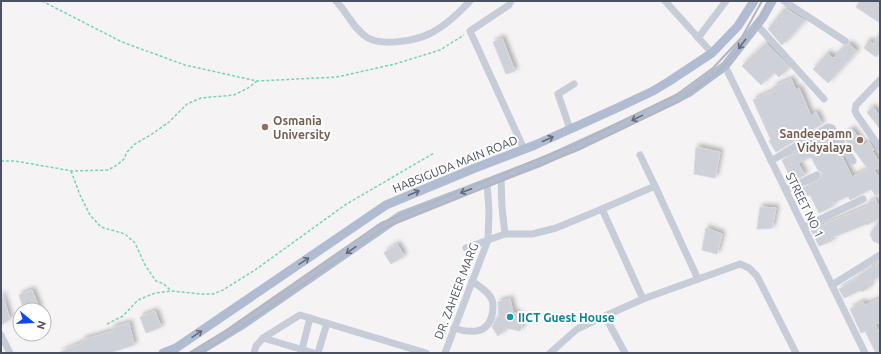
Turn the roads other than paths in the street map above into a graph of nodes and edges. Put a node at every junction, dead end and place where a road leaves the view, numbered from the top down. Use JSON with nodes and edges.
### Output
{"nodes":[{"id":1,"x":336,"y":1,"type":"edge"},
{"id":2,"x":470,"y":1,"type":"edge"},
{"id":3,"x":511,"y":1,"type":"edge"},
{"id":4,"x":665,"y":1,"type":"edge"},
{"id":5,"x":726,"y":1,"type":"edge"},
{"id":6,"x":754,"y":1,"type":"edge"},
{"id":7,"x":772,"y":1,"type":"edge"},
{"id":8,"x":784,"y":1,"type":"edge"},
{"id":9,"x":757,"y":24,"type":"junction"},
{"id":10,"x":698,"y":38,"type":"junction"},
{"id":11,"x":845,"y":41,"type":"dead end"},
{"id":12,"x":712,"y":53,"type":"junction"},
{"id":13,"x":725,"y":66,"type":"junction"},
{"id":14,"x":880,"y":80,"type":"edge"},
{"id":15,"x":574,"y":84,"type":"dead end"},
{"id":16,"x":824,"y":99,"type":"dead end"},
{"id":17,"x":617,"y":108,"type":"junction"},
{"id":18,"x":624,"y":124,"type":"junction"},
{"id":19,"x":570,"y":129,"type":"junction"},
{"id":20,"x":880,"y":148,"type":"edge"},
{"id":21,"x":524,"y":149,"type":"junction"},
{"id":22,"x":640,"y":155,"type":"dead end"},
{"id":23,"x":772,"y":161,"type":"junction"},
{"id":24,"x":853,"y":161,"type":"dead end"},
{"id":25,"x":817,"y":175,"type":"dead end"},
{"id":26,"x":501,"y":178,"type":"junction"},
{"id":27,"x":487,"y":183,"type":"junction"},
{"id":28,"x":655,"y":186,"type":"junction"},
{"id":29,"x":786,"y":190,"type":"junction"},
{"id":30,"x":863,"y":199,"type":"dead end"},
{"id":31,"x":602,"y":209,"type":"junction"},
{"id":32,"x":376,"y":212,"type":"junction"},
{"id":33,"x":384,"y":227,"type":"junction"},
{"id":34,"x":804,"y":227,"type":"junction"},
{"id":35,"x":505,"y":234,"type":"junction"},
{"id":36,"x":488,"y":240,"type":"junction"},
{"id":37,"x":466,"y":248,"type":"dead end"},
{"id":38,"x":880,"y":255,"type":"edge"},
{"id":39,"x":698,"y":279,"type":"junction"},
{"id":40,"x":472,"y":280,"type":"junction"},
{"id":41,"x":832,"y":285,"type":"junction"},
{"id":42,"x":643,"y":298,"type":"junction"},
{"id":43,"x":605,"y":316,"type":"junction"},
{"id":44,"x":310,"y":318,"type":"junction"},
{"id":45,"x":327,"y":323,"type":"junction"},
{"id":46,"x":454,"y":328,"type":"junction"},
{"id":47,"x":1,"y":335,"type":"edge"},
{"id":48,"x":263,"y":338,"type":"junction"},
{"id":49,"x":302,"y":349,"type":"junction"},
{"id":50,"x":10,"y":353,"type":"edge"},
{"id":51,"x":163,"y":353,"type":"edge"},
{"id":52,"x":196,"y":353,"type":"edge"},
{"id":53,"x":254,"y":353,"type":"edge"},
{"id":54,"x":314,"y":353,"type":"edge"},
{"id":55,"x":318,"y":353,"type":"edge"},
{"id":56,"x":426,"y":353,"type":"edge"},
{"id":57,"x":444,"y":353,"type":"edge"},
{"id":58,"x":550,"y":353,"type":"edge"},
{"id":59,"x":624,"y":353,"type":"edge"},
{"id":60,"x":796,"y":353,"type":"edge"},
{"id":61,"x":865,"y":353,"type":"edge"}],
"edges":[{"from":1,"to":2,"type":"street"},
{"from":3,"to":21,"type":"street"},
{"from":4,"to":10,"type":"street"},
{"from":5,"to":10,"type":"street"},
{"from":6,"to":12,"type":"main road","name":"HABSIGUDA MAIN ROAD"},
{"from":7,"to":9,"type":"main road"},
{"from":8,"to":11,"type":"street"},
{"from":9,"to":13,"type":"main road","one_way":true},
{"from":9,"to":16,"type":"street"},
{"from":10,"to":12,"type":"street"},
{"from":12,"to":17,"type":"main road","name":"HABSIGUDA MAIN ROAD"},
{"from":13,"to":18,"type":"main road","one_way":true},
{"from":13,"to":23,"type":"street","name":"STREET NO 1"},
{"from":14,"to":20,"type":"street"},
{"from":15,"to":19,"type":"street"},
{"from":17,"to":18,"type":"main road"},
{"from":17,"to":19,"type":"main road","name":"HABSIGUDA MAIN ROAD"},
{"from":18,"to":26,"type":"main road"},
{"from":21,"to":19,"type":"main road","name":"HABSIGUDA MAIN ROAD","one_way":true},
{"from":32,"to":21,"type":"main road","name":"HABSIGUDA MAIN ROAD","one_way":true},
{"from":22,"to":28,"type":"street"},
{"from":23,"to":24,"type":"street"},
{"from":23,"to":29,"type":"street","name":"STREET NO 1"},
{"from":25,"to":29,"type":"street"},
{"from":26,"to":27,"type":"main road"},
{"from":26,"to":35,"type":"street"},
{"from":27,"to":33,"type":"main road","one_way":true},
{"from":27,"to":36,"type":"street"},
{"from":28,"to":31,"type":"street","name":"DR. ZAHEER MARG"},
{"from":28,"to":39,"type":"street"},
{"from":29,"to":34,"type":"street","name":"STREET NO 1"},
{"from":30,"to":34,"type":"street"},
{"from":31,"to":35,"type":"street","name":"DR. ZAHEER MARG"},
{"from":31,"to":42,"type":"street"},
{"from":32,"to":33,"type":"main road"},
{"from":51,"to":32,"type":"main road","name":"HABSIGUDA MAIN ROAD","one_way":true},
{"from":33,"to":52,"type":"main road","one_way":true},
{"from":34,"to":41,"type":"street","name":"STREET NO 1"},
{"from":35,"to":36,"type":"street","name":"DR. ZAHEER MARG"},
{"from":36,"to":37,"type":"street"},
{"from":36,"to":40,"type":"street","name":"DR. ZAHEER MARG"},
{"from":38,"to":41,"type":"street"},
{"from":39,"to":42,"type":"street"},
{"from":39,"to":60,"type":"street"},
{"from":40,"to":46,"type":"street","name":"DR. ZAHEER MARG"},
{"from":40,"to":46,"type":"street"},
{"from":41,"to":61,"type":"street","name":"STREET NO 1"},
{"from":42,"to":43,"type":"street"},
{"from":43,"to":58,"type":"street"},
{"from":43,"to":59,"type":"street"},
{"from":44,"to":45,"type":"street","name":"DR. ZAHEER MARG"},
{"from":44,"to":48,"type":"street","name":"DR. ZAHEER MARG"},
{"from":44,"to":49,"type":"street"},
{"from":45,"to":55,"type":"street"},
{"from":45,"to":56,"type":"street","name":"DR. ZAHEER MARG"},
{"from":46,"to":57,"type":"street","name":"DR. ZAHEER MARG"},
{"from":47,"to":50,"type":"street"},
{"from":48,"to":49,"type":"street"},
{"from":48,"to":53,"type":"street","name":"DR. ZAHEER MARG"},
{"from":49,"to":54,"type":"street"}]}
